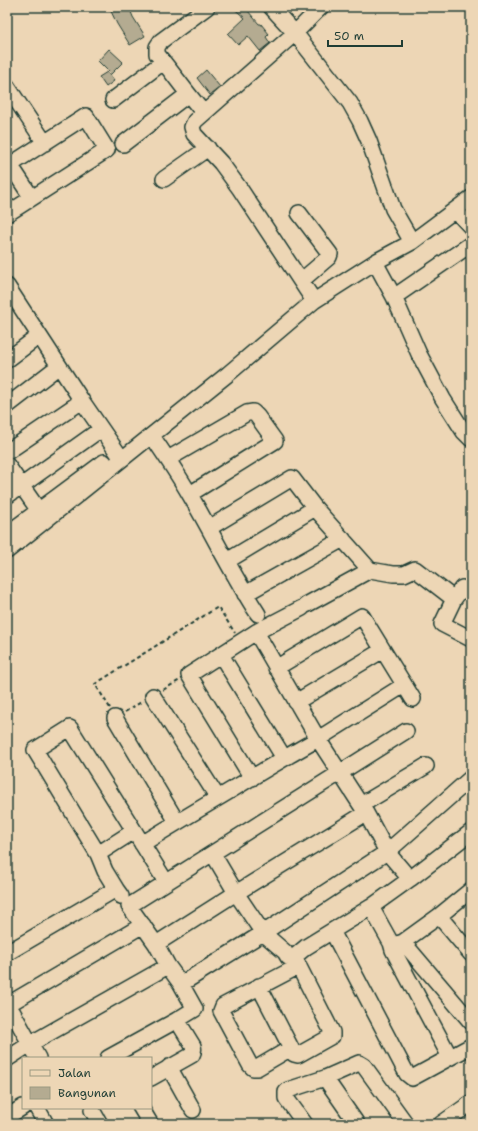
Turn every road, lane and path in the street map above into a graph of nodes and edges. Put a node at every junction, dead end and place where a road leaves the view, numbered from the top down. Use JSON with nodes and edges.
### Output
{"nodes":[{"id":1,"x":207,"y":7,"type":"edge"},
{"id":2,"x":271,"y":7,"type":"edge"},
{"id":3,"x":321,"y":7,"type":"edge"},
{"id":4,"x":295,"y":33,"type":"junction"},
{"id":5,"x":163,"y":62,"type":"junction"},
{"id":6,"x":7,"y":86,"type":"edge"},
{"id":7,"x":188,"y":95,"type":"junction"},
{"id":8,"x":113,"y":100,"type":"dead end"},
{"id":9,"x":204,"y":113,"type":"junction"},
{"id":10,"x":45,"y":143,"type":"junction"},
{"id":11,"x":122,"y":144,"type":"dead end"},
{"id":12,"x":208,"y":148,"type":"junction"},
{"id":13,"x":8,"y":164,"type":"edge"},
{"id":14,"x":164,"y":179,"type":"dead end"},
{"id":15,"x":32,"y":198,"type":"junction"},
{"id":16,"x":471,"y":198,"type":"edge"},
{"id":17,"x":455,"y":210,"type":"junction"},
{"id":18,"x":299,"y":213,"type":"dead end"},
{"id":19,"x":7,"y":214,"type":"edge"},
{"id":20,"x":471,"y":227,"type":"edge"},
{"id":21,"x":412,"y":242,"type":"junction"},
{"id":22,"x":471,"y":244,"type":"edge"},
{"id":23,"x":376,"y":262,"type":"junction"},
{"id":24,"x":300,"y":281,"type":"junction"},
{"id":25,"x":7,"y":286,"type":"edge"},
{"id":26,"x":394,"y":297,"type":"junction"},
{"id":27,"x":314,"y":301,"type":"junction"},
{"id":28,"x":40,"y":336,"type":"junction"},
{"id":29,"x":9,"y":354,"type":"edge"},
{"id":30,"x":59,"y":366,"type":"junction"},
{"id":31,"x":82,"y":401,"type":"junction"},
{"id":32,"x":7,"y":406,"type":"edge"},
{"id":33,"x":101,"y":429,"type":"junction"},
{"id":34,"x":152,"y":436,"type":"junction"},
{"id":35,"x":471,"y":439,"type":"edge"},
{"id":36,"x":7,"y":452,"type":"edge"},
{"id":37,"x":120,"y":456,"type":"junction"},
{"id":38,"x":168,"y":459,"type":"junction"},
{"id":39,"x":7,"y":465,"type":"edge"},
{"id":40,"x":22,"y":486,"type":"junction"},
{"id":41,"x":190,"y":494,"type":"junction"},
{"id":42,"x":7,"y":496,"type":"edge"},
{"id":43,"x":315,"y":508,"type":"junction"},
{"id":44,"x":42,"y":515,"type":"junction"},
{"id":45,"x":209,"y":528,"type":"junction"},
{"id":46,"x":7,"y":534,"type":"edge"},
{"id":47,"x":343,"y":539,"type":"junction"},
{"id":48,"x":7,"y":550,"type":"edge"},
{"id":49,"x":227,"y":561,"type":"junction"},
{"id":50,"x":370,"y":570,"type":"junction"},
{"id":51,"x":471,"y":593,"type":"edge"},
{"id":52,"x":245,"y":594,"type":"junction"},
{"id":53,"x":454,"y":599,"type":"junction"},
{"id":54,"x":258,"y":614,"type":"dead end"},
{"id":55,"x":256,"y":632,"type":"junction"},
{"id":56,"x":471,"y":639,"type":"edge"},
{"id":57,"x":242,"y":642,"type":"junction"},
{"id":58,"x":383,"y":650,"type":"junction"},
{"id":59,"x":221,"y":655,"type":"junction"},
{"id":60,"x":276,"y":668,"type":"junction"},
{"id":61,"x":189,"y":674,"type":"junction"},
{"id":62,"x":404,"y":685,"type":"junction"},
{"id":63,"x":153,"y":696,"type":"junction"},
{"id":64,"x":412,"y":699,"type":"dead end"},
{"id":65,"x":296,"y":702,"type":"junction"},
{"id":66,"x":115,"y":718,"type":"junction"},
{"id":67,"x":406,"y":731,"type":"dead end"},
{"id":68,"x":318,"y":739,"type":"junction"},
{"id":69,"x":284,"y":758,"type":"junction"},
{"id":70,"x":426,"y":766,"type":"dead end"},
{"id":71,"x":340,"y":772,"type":"junction"},
{"id":72,"x":252,"y":778,"type":"junction"},
{"id":73,"x":471,"y":778,"type":"edge"},
{"id":74,"x":218,"y":798,"type":"junction"},
{"id":75,"x":363,"y":809,"type":"junction"},
{"id":76,"x":177,"y":822,"type":"junction"},
{"id":77,"x":134,"y":831,"type":"junction"},
{"id":78,"x":471,"y":832,"type":"edge"},
{"id":79,"x":142,"y":844,"type":"junction"},
{"id":80,"x":387,"y":852,"type":"junction"},
{"id":81,"x":98,"y":854,"type":"junction"},
{"id":82,"x":213,"y":854,"type":"junction"},
{"id":83,"x":410,"y":879,"type":"junction"},
{"id":84,"x":166,"y":882,"type":"junction"},
{"id":85,"x":116,"y":888,"type":"junction"},
{"id":86,"x":471,"y":890,"type":"edge"},
{"id":87,"x":236,"y":893,"type":"junction"},
{"id":88,"x":129,"y":906,"type":"junction"},
{"id":89,"x":371,"y":907,"type":"junction"},
{"id":90,"x":439,"y":916,"type":"junction"},
{"id":91,"x":143,"y":925,"type":"junction"},
{"id":92,"x":332,"y":931,"type":"junction"},
{"id":93,"x":263,"y":933,"type":"junction"},
{"id":94,"x":397,"y":942,"type":"junction"},
{"id":95,"x":156,"y":944,"type":"junction"},
{"id":96,"x":7,"y":953,"type":"edge"},
{"id":97,"x":471,"y":954,"type":"edge"},
{"id":98,"x":296,"y":961,"type":"junction"},
{"id":99,"x":168,"y":966,"type":"junction"},
{"id":100,"x":181,"y":984,"type":"junction"},
{"id":101,"x":259,"y":986,"type":"junction"},
{"id":102,"x":7,"y":1004,"type":"edge"},
{"id":103,"x":177,"y":1020,"type":"junction"},
{"id":104,"x":471,"y":1022,"type":"edge"},
{"id":105,"x":30,"y":1044,"type":"junction"},
{"id":106,"x":471,"y":1046,"type":"edge"},
{"id":107,"x":291,"y":1048,"type":"junction"},
{"id":108,"x":37,"y":1057,"type":"edge"},
{"id":109,"x":110,"y":1057,"type":"edge"},
{"id":110,"x":450,"y":1057,"type":"junction"},
{"id":111,"x":7,"y":1059,"type":"edge"},
{"id":112,"x":169,"y":1067,"type":"junction"},
{"id":113,"x":152,"y":1077,"type":"edge"},
{"id":114,"x":325,"y":1078,"type":"junction"},
{"id":115,"x":471,"y":1103,"type":"edge"},
{"id":116,"x":22,"y":1108,"type":"edge"},
{"id":117,"x":38,"y":1109,"type":"edge"},
{"id":118,"x":92,"y":1109,"type":"edge"},
{"id":119,"x":142,"y":1109,"type":"edge"},
{"id":120,"x":193,"y":1110,"type":"dead end"},
{"id":121,"x":7,"y":1117,"type":"edge"},
{"id":122,"x":150,"y":1123,"type":"edge"},
{"id":123,"x":46,"y":1124,"type":"edge"},
{"id":124,"x":100,"y":1124,"type":"edge"},
{"id":125,"x":305,"y":1124,"type":"edge"},
{"id":126,"x":357,"y":1124,"type":"edge"},
{"id":127,"x":406,"y":1124,"type":"edge"},
{"id":128,"x":441,"y":1124,"type":"edge"}],
"edges":[{"from":1,"to":5,"type":"street"},
{"from":2,"to":4,"type":"street"},
{"from":3,"to":4,"type":"street"},
{"from":4,"to":9,"type":"street"},
{"from":4,"to":21,"type":"street"},
{"from":5,"to":7,"type":"street"},
{"from":5,"to":8,"type":"street"},
{"from":6,"to":10,"type":"street"},
{"from":7,"to":9,"type":"street"},
{"from":7,"to":11,"type":"street"},
{"from":9,"to":12,"type":"street"},
{"from":10,"to":13,"type":"street"},
{"from":10,"to":15,"type":"street"},
{"from":12,"to":14,"type":"street"},
{"from":12,"to":24,"type":"street"},
{"from":13,"to":15,"type":"street"},
{"from":15,"to":19,"type":"street"},
{"from":16,"to":17,"type":"street"},
{"from":17,"to":20,"type":"street"},
{"from":17,"to":21,"type":"street"},
{"from":18,"to":24,"type":"street"},
{"from":21,"to":23,"type":"street"},
{"from":22,"to":26,"type":"street"},
{"from":23,"to":26,"type":"street"},
{"from":23,"to":27,"type":"street"},
{"from":24,"to":27,"type":"street"},
{"from":25,"to":28,"type":"street"},
{"from":26,"to":35,"type":"street"},
{"from":27,"to":34,"type":"street"},
{"from":28,"to":29,"type":"street"},
{"from":28,"to":30,"type":"street"},
{"from":30,"to":31,"type":"street"},
{"from":30,"to":32,"type":"street"},
{"from":31,"to":33,"type":"street"},
{"from":31,"to":36,"type":"street"},
{"from":33,"to":37,"type":"street"},
{"from":33,"to":40,"type":"street"},
{"from":34,"to":37,"type":"street"},
{"from":34,"to":38,"type":"street"},
{"from":37,"to":44,"type":"street"},
{"from":38,"to":41,"type":"street"},
{"from":38,"to":41,"type":"street"},
{"from":39,"to":40,"type":"street"},
{"from":40,"to":42,"type":"street"},
{"from":40,"to":44,"type":"street"},
{"from":41,"to":45,"type":"street"},
{"from":43,"to":45,"type":"street"},
{"from":43,"to":47,"type":"street"},
{"from":43,"to":49,"type":"street"},
{"from":44,"to":46,"type":"street"},
{"from":44,"to":48,"type":"street"},
{"from":45,"to":49,"type":"street"},
{"from":47,"to":50,"type":"street"},
{"from":47,"to":52,"type":"street"},
{"from":49,"to":52,"type":"street"},
{"from":50,"to":53,"type":"street"},
{"from":50,"to":55,"type":"street"},
{"from":51,"to":53,"type":"street"},
{"from":52,"to":54,"type":"street"},
{"from":53,"to":56,"type":"street"},
{"from":55,"to":57,"type":"street"},
{"from":55,"to":60,"type":"street"},
{"from":57,"to":59,"type":"street"},
{"from":57,"to":66,"type":"path"},
{"from":58,"to":60,"type":"street"},
{"from":58,"to":62,"type":"street"},
{"from":58,"to":65,"type":"street"},
{"from":59,"to":61,"type":"street"},
{"from":59,"to":69,"type":"street"},
{"from":60,"to":65,"type":"street"},
{"from":61,"to":63,"type":"path"},
{"from":61,"to":72,"type":"street"},
{"from":62,"to":64,"type":"street"},
{"from":62,"to":68,"type":"street"},
{"from":63,"to":66,"type":"path"},
{"from":63,"to":74,"type":"street"},
{"from":65,"to":68,"type":"street"},
{"from":66,"to":76,"type":"street"},
{"from":67,"to":71,"type":"street"},
{"from":68,"to":69,"type":"street"},
{"from":68,"to":71,"type":"street"},
{"from":69,"to":72,"type":"street"},
{"from":70,"to":75,"type":"street"},
{"from":71,"to":75,"type":"street"},
{"from":71,"to":82,"type":"street"},
{"from":72,"to":74,"type":"street"},
{"from":73,"to":80,"type":"street"},
{"from":74,"to":76,"type":"street"},
{"from":75,"to":80,"type":"street"},
{"from":75,"to":87,"type":"street"},
{"from":76,"to":79,"type":"street"},
{"from":77,"to":79,"type":"street"},
{"from":77,"to":81,"type":"street"},
{"from":77,"to":81,"type":"street"},
{"from":78,"to":83,"type":"street"},
{"from":79,"to":84,"type":"street"},
{"from":80,"to":83,"type":"street"},
{"from":80,"to":93,"type":"street"},
{"from":81,"to":85,"type":"street"},
{"from":82,"to":84,"type":"street"},
{"from":82,"to":87,"type":"street"},
{"from":83,"to":89,"type":"street"},
{"from":84,"to":88,"type":"street"},
{"from":85,"to":88,"type":"street"},
{"from":85,"to":96,"type":"street"},
{"from":86,"to":90,"type":"street"},
{"from":87,"to":93,"type":"street"},
{"from":87,"to":95,"type":"street"},
{"from":88,"to":91,"type":"street"},
{"from":89,"to":92,"type":"street"},
{"from":89,"to":94,"type":"street"},
{"from":90,"to":94,"type":"street"},
{"from":90,"to":97,"type":"street"},
{"from":91,"to":95,"type":"street"},
{"from":91,"to":102,"type":"street"},
{"from":92,"to":98,"type":"street"},
{"from":92,"to":110,"type":"street"},
{"from":93,"to":98,"type":"street"},
{"from":93,"to":100,"type":"street"},
{"from":94,"to":104,"type":"street"},
{"from":94,"to":110,"type":"street"},
{"from":95,"to":99,"type":"street"},
{"from":98,"to":101,"type":"street"},
{"from":98,"to":107,"type":"street"},
{"from":99,"to":100,"type":"street"},
{"from":99,"to":105,"type":"street"},
{"from":100,"to":103,"type":"street"},
{"from":101,"to":107,"type":"street"},
{"from":101,"to":107,"type":"street"},
{"from":102,"to":105,"type":"street"},
{"from":103,"to":109,"type":"street"},
{"from":103,"to":112,"type":"street"},
{"from":105,"to":108,"type":"street"},
{"from":105,"to":111,"type":"street"},
{"from":106,"to":110,"type":"street"},
{"from":112,"to":113,"type":"street"},
{"from":112,"to":120,"type":"street"},
{"from":114,"to":125,"type":"street"},
{"from":114,"to":126,"type":"street"},
{"from":114,"to":127,"type":"street"},
{"from":115,"to":128,"type":"street"},
{"from":116,"to":121,"type":"street"},
{"from":117,"to":123,"type":"street"},
{"from":118,"to":124,"type":"street"},
{"from":119,"to":122,"type":"street"}]}
